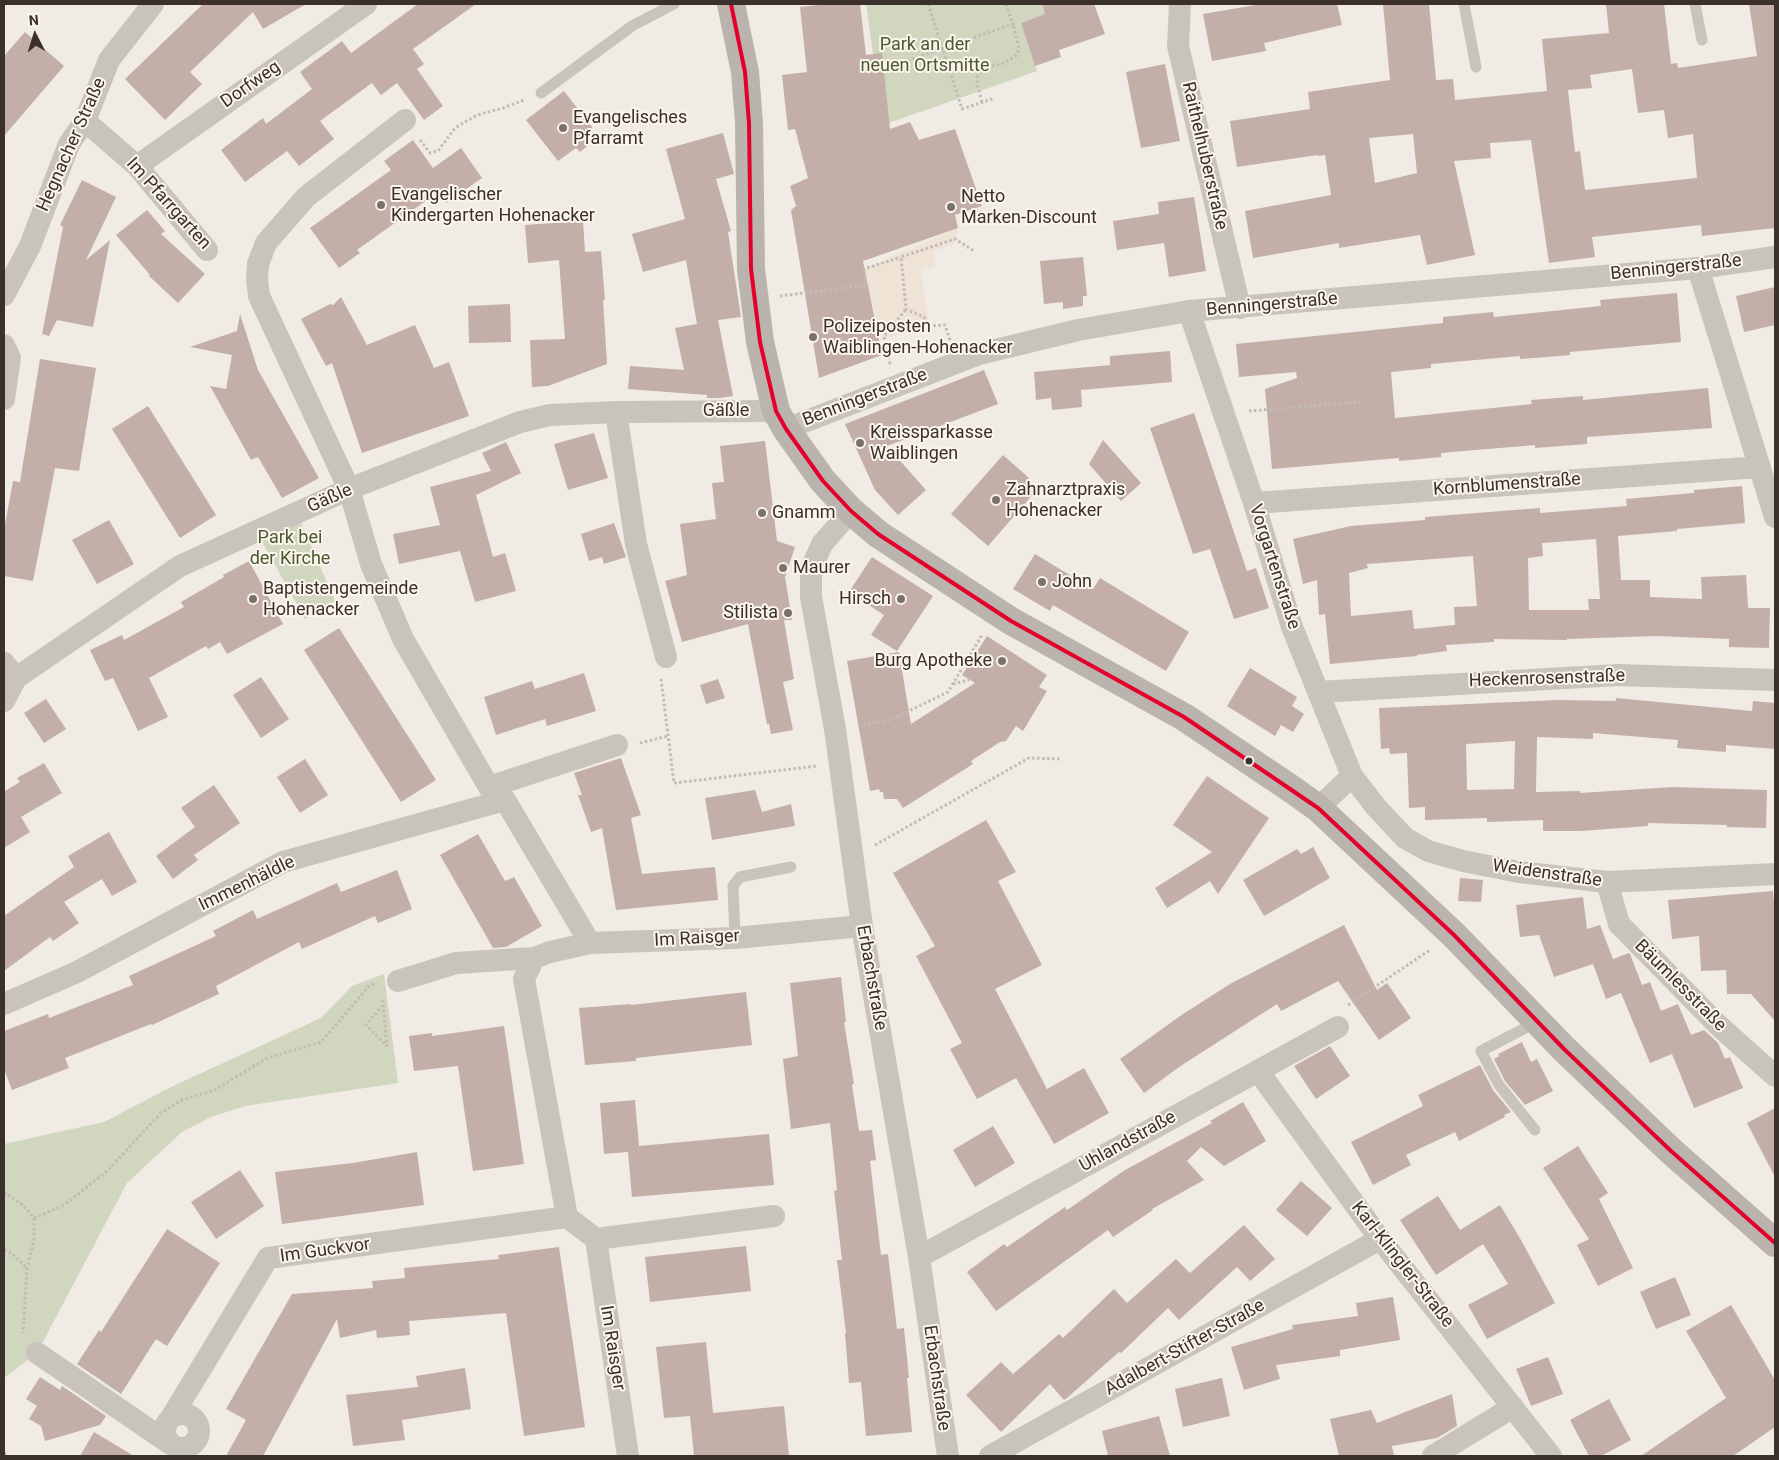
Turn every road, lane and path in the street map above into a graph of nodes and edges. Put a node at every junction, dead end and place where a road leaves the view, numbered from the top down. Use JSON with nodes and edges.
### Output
{"nodes":[{"id":1,"x":366,"y":4,"type":"edge"},
{"id":2,"x":674,"y":4,"type":"edge"},
{"id":3,"x":731,"y":4,"type":"edge"},
{"id":4,"x":928,"y":4,"type":"edge"},
{"id":5,"x":1006,"y":4,"type":"edge"},
{"id":6,"x":1180,"y":4,"type":"edge"},
{"id":7,"x":1464,"y":4,"type":"edge"},
{"id":8,"x":1696,"y":4,"type":"edge"},
{"id":9,"x":150,"y":5,"type":"edge"},
{"id":10,"x":1013,"y":24,"type":"junction"},
{"id":11,"x":1702,"y":40,"type":"dead end"},
{"id":12,"x":942,"y":49,"type":"junction"},
{"id":13,"x":1476,"y":67,"type":"dead end"},
{"id":14,"x":884,"y":69,"type":"dead end"},
{"id":15,"x":541,"y":93,"type":"joint"},
{"id":16,"x":994,"y":98,"type":"dead end"},
{"id":17,"x":982,"y":102,"type":"junction"},
{"id":18,"x":405,"y":120,"type":"joint"},
{"id":19,"x":85,"y":121,"type":"junction"},
{"id":20,"x":137,"y":166,"type":"junction"},
{"id":21,"x":207,"y":250,"type":"dead end"},
{"id":22,"x":974,"y":251,"type":"dead end"},
{"id":23,"x":901,"y":257,"type":"junction"},
{"id":24,"x":1775,"y":257,"type":"edge"},
{"id":25,"x":1698,"y":268,"type":"junction"},
{"id":26,"x":4,"y":295,"type":"edge"},
{"id":27,"x":755,"y":299,"type":"junction"},
{"id":28,"x":1240,"y":308,"type":"junction"},
{"id":29,"x":906,"y":309,"type":"junction"},
{"id":30,"x":1189,"y":312,"type":"junction"},
{"id":31,"x":884,"y":336,"type":"dead end"},
{"id":32,"x":4,"y":345,"type":"edge"},
{"id":33,"x":957,"y":362,"type":"junction"},
{"id":34,"x":4,"y":399,"type":"edge"},
{"id":35,"x":1360,"y":402,"type":"dead end"},
{"id":36,"x":616,"y":412,"type":"junction"},
{"id":37,"x":1224,"y":413,"type":"junction"},
{"id":38,"x":781,"y":420,"type":"junction"},
{"id":39,"x":1760,"y":467,"type":"junction"},
{"id":40,"x":349,"y":489,"type":"junction"},
{"id":41,"x":1254,"y":503,"type":"junction"},
{"id":42,"x":851,"y":511,"type":"junction"},
{"id":43,"x":1775,"y":517,"type":"edge"},
{"id":44,"x":996,"y":612,"type":"junction"},
{"id":45,"x":666,"y":657,"type":"joint"},
{"id":46,"x":10,"y":670,"type":"edge"},
{"id":47,"x":969,"y":680,"type":"dead end"},
{"id":48,"x":1775,"y":680,"type":"edge"},
{"id":49,"x":952,"y":684,"type":"junction"},
{"id":50,"x":1318,"y":692,"type":"junction"},
{"id":51,"x":4,"y":701,"type":"edge"},
{"id":52,"x":888,"y":721,"type":"dead end"},
{"id":53,"x":668,"y":736,"type":"junction"},
{"id":54,"x":628,"y":744,"type":"joint"},
{"id":55,"x":1062,"y":759,"type":"dead end"},
{"id":56,"x":840,"y":764,"type":"junction"},
{"id":57,"x":1352,"y":776,"type":"junction"},
{"id":58,"x":497,"y":794,"type":"junction"},
{"id":59,"x":1318,"y":808,"type":"junction"},
{"id":60,"x":853,"y":857,"type":"junction"},
{"id":61,"x":791,"y":867,"type":"dead end"},
{"id":62,"x":1775,"y":874,"type":"edge"},
{"id":63,"x":1607,"y":882,"type":"junction"},
{"id":64,"x":862,"y":926,"type":"junction"},
{"id":65,"x":1454,"y":934,"type":"junction"},
{"id":66,"x":735,"y":938,"type":"junction"},
{"id":67,"x":590,"y":943,"type":"junction"},
{"id":68,"x":534,"y":958,"type":"junction"},
{"id":69,"x":398,"y":982,"type":"joint"},
{"id":70,"x":4,"y":1004,"type":"edge"},
{"id":71,"x":384,"y":1004,"type":"joint"},
{"id":72,"x":1537,"y":1022,"type":"junction"},
{"id":73,"x":1338,"y":1027,"type":"joint"},
{"id":74,"x":1258,"y":1071,"type":"junction"},
{"id":75,"x":1775,"y":1076,"type":"edge"},
{"id":76,"x":1535,"y":1130,"type":"dead end"},
{"id":77,"x":4,"y":1192,"type":"edge"},
{"id":78,"x":774,"y":1216,"type":"dead end"},
{"id":79,"x":567,"y":1217,"type":"junction"},
{"id":80,"x":34,"y":1218,"type":"junction"},
{"id":81,"x":596,"y":1239,"type":"junction"},
{"id":82,"x":1380,"y":1239,"type":"junction"},
{"id":83,"x":1775,"y":1243,"type":"edge"},
{"id":84,"x":4,"y":1250,"type":"edge"},
{"id":85,"x":919,"y":1257,"type":"junction"},
{"id":86,"x":27,"y":1268,"type":"junction"},
{"id":87,"x":37,"y":1353,"type":"joint"},
{"id":88,"x":1513,"y":1407,"type":"junction"},
{"id":89,"x":170,"y":1418,"type":"junction"},
{"id":90,"x":169,"y":1443,"type":"junction"},
{"id":91,"x":4,"y":1453,"type":"edge"},
{"id":92,"x":942,"y":1455,"type":"edge"},
{"id":93,"x":7,"y":1456,"type":"edge"},
{"id":94,"x":628,"y":1456,"type":"edge"},
{"id":95,"x":990,"y":1456,"type":"edge"},
{"id":96,"x":1433,"y":1456,"type":"edge"},
{"id":97,"x":1551,"y":1456,"type":"edge"}],
"edges":[{"from":1,"to":20,"type":"street","name":"Dorfweg"},
{"from":2,"to":15,"type":"lane"},
{"from":3,"to":27,"type":"street"},
{"from":4,"to":12,"type":"path"},
{"from":5,"to":10,"type":"path"},
{"from":6,"to":28,"type":"street","name":"Raithelhuberstraße"},
{"from":7,"to":13,"type":"lane"},
{"from":8,"to":11,"type":"lane"},
{"from":9,"to":19,"type":"street","name":"Hegnacher Straße"},
{"from":10,"to":12,"type":"path"},
{"from":10,"to":17,"type":"path"},
{"from":12,"to":14,"type":"path"},
{"from":12,"to":17,"type":"path"},
{"from":15,"to":18,"type":"path"},
{"from":16,"to":17,"type":"path"},
{"from":18,"to":40,"type":"street"},
{"from":19,"to":20,"type":"street","name":"Im Pfarrgarten"},
{"from":19,"to":26,"type":"street","name":"Hegnacher Straße"},
{"from":20,"to":21,"type":"street","name":"Im Pfarrgarten"},
{"from":22,"to":23,"type":"path"},
{"from":23,"to":27,"type":"path"},
{"from":23,"to":29,"type":"path"},
{"from":24,"to":25,"type":"street","name":"Benningerstraße"},
{"from":25,"to":28,"type":"street","name":"Benningerstraße"},
{"from":25,"to":39,"type":"street"},
{"from":27,"to":38,"type":"street"},
{"from":28,"to":30,"type":"street","name":"Benningerstraße"},
{"from":29,"to":31,"type":"path"},
{"from":29,"to":33,"type":"path"},
{"from":30,"to":33,"type":"street","name":"Benningerstraße"},
{"from":30,"to":37,"type":"street","name":"Vorgartenstraße"},
{"from":32,"to":34,"type":"street"},
{"from":33,"to":38,"type":"street","name":"Benningerstraße"},
{"from":35,"to":37,"type":"path"},
{"from":36,"to":38,"type":"street","name":"Gäßle"},
{"from":36,"to":40,"type":"street","name":"Gäßle"},
{"from":36,"to":45,"type":"street"},
{"from":37,"to":41,"type":"street","name":"Vorgartenstraße"},
{"from":38,"to":42,"type":"street"},
{"from":39,"to":41,"type":"street","name":"Kornblumenstraße"},
{"from":39,"to":43,"type":"street"},
{"from":40,"to":46,"type":"street","name":"Gäßle"},
{"from":40,"to":58,"type":"street"},
{"from":41,"to":50,"type":"street","name":"Vorgartenstraße"},
{"from":42,"to":44,"type":"street"},
{"from":42,"to":56,"type":"street","name":"Erbachstraße"},
{"from":44,"to":49,"type":"path"},
{"from":44,"to":59,"type":"street"},
{"from":45,"to":53,"type":"path"},
{"from":46,"to":51,"type":"street"},
{"from":47,"to":49,"type":"path"},
{"from":48,"to":50,"type":"street","name":"Heckenrosenstraße"},
{"from":49,"to":52,"type":"path"},
{"from":50,"to":57,"type":"street","name":"Vorgartenstraße"},
{"from":53,"to":54,"type":"path"},
{"from":53,"to":56,"type":"path"},
{"from":54,"to":58,"type":"street","name":"Immenhäldle"},
{"from":55,"to":60,"type":"path"},
{"from":56,"to":60,"type":"street","name":"Erbachstraße"},
{"from":57,"to":59,"type":"street"},
{"from":57,"to":63,"type":"street","name":"Weidenstraße"},
{"from":58,"to":67,"type":"street"},
{"from":58,"to":70,"type":"street","name":"Immenhäldle"},
{"from":59,"to":65,"type":"street"},
{"from":60,"to":64,"type":"street","name":"Erbachstraße"},
{"from":61,"to":66,"type":"lane"},
{"from":62,"to":63,"type":"street","name":"Weidenstraße"},
{"from":63,"to":75,"type":"street","name":"Bäumlesstraße"},
{"from":64,"to":66,"type":"street","name":"Im Raisger"},
{"from":64,"to":85,"type":"street","name":"Erbachstraße"},
{"from":65,"to":72,"type":"street"},
{"from":65,"to":73,"type":"path"},
{"from":66,"to":67,"type":"street","name":"Im Raisger"},
{"from":67,"to":68,"type":"street","name":"Im Raisger"},
{"from":68,"to":69,"type":"street","name":"Im Raisger"},
{"from":68,"to":79,"type":"street"},
{"from":69,"to":80,"type":"path"},
{"from":71,"to":71,"type":"path"},
{"from":72,"to":76,"type":"lane"},
{"from":72,"to":83,"type":"street"},
{"from":73,"to":74,"type":"street","name":"Uhlandstraße"},
{"from":74,"to":82,"type":"street","name":"Karl-Klingler-Straße"},
{"from":74,"to":85,"type":"street","name":"Uhlandstraße"},
{"from":77,"to":80,"type":"path"},
{"from":78,"to":81,"type":"street"},
{"from":79,"to":81,"type":"street"},
{"from":79,"to":89,"type":"street","name":"Im Guckvor"},
{"from":80,"to":86,"type":"path"},
{"from":81,"to":94,"type":"street","name":"Im Raisger"},
{"from":82,"to":88,"type":"street","name":"Karl-Klingler-Straße"},
{"from":82,"to":95,"type":"street","name":"Adalbert-Stifter-Straße"},
{"from":84,"to":86,"type":"path"},
{"from":85,"to":92,"type":"street","name":"Erbachstraße"},
{"from":86,"to":87,"type":"path"},
{"from":87,"to":90,"type":"street"},
{"from":88,"to":96,"type":"street"},
{"from":88,"to":97,"type":"street","name":"Karl-Klingler-Straße"},
{"from":89,"to":90,"type":"street","name":"Im Guckvor"},
{"from":89,"to":90,"type":"street"},
{"from":91,"to":93,"type":"path"}]}
